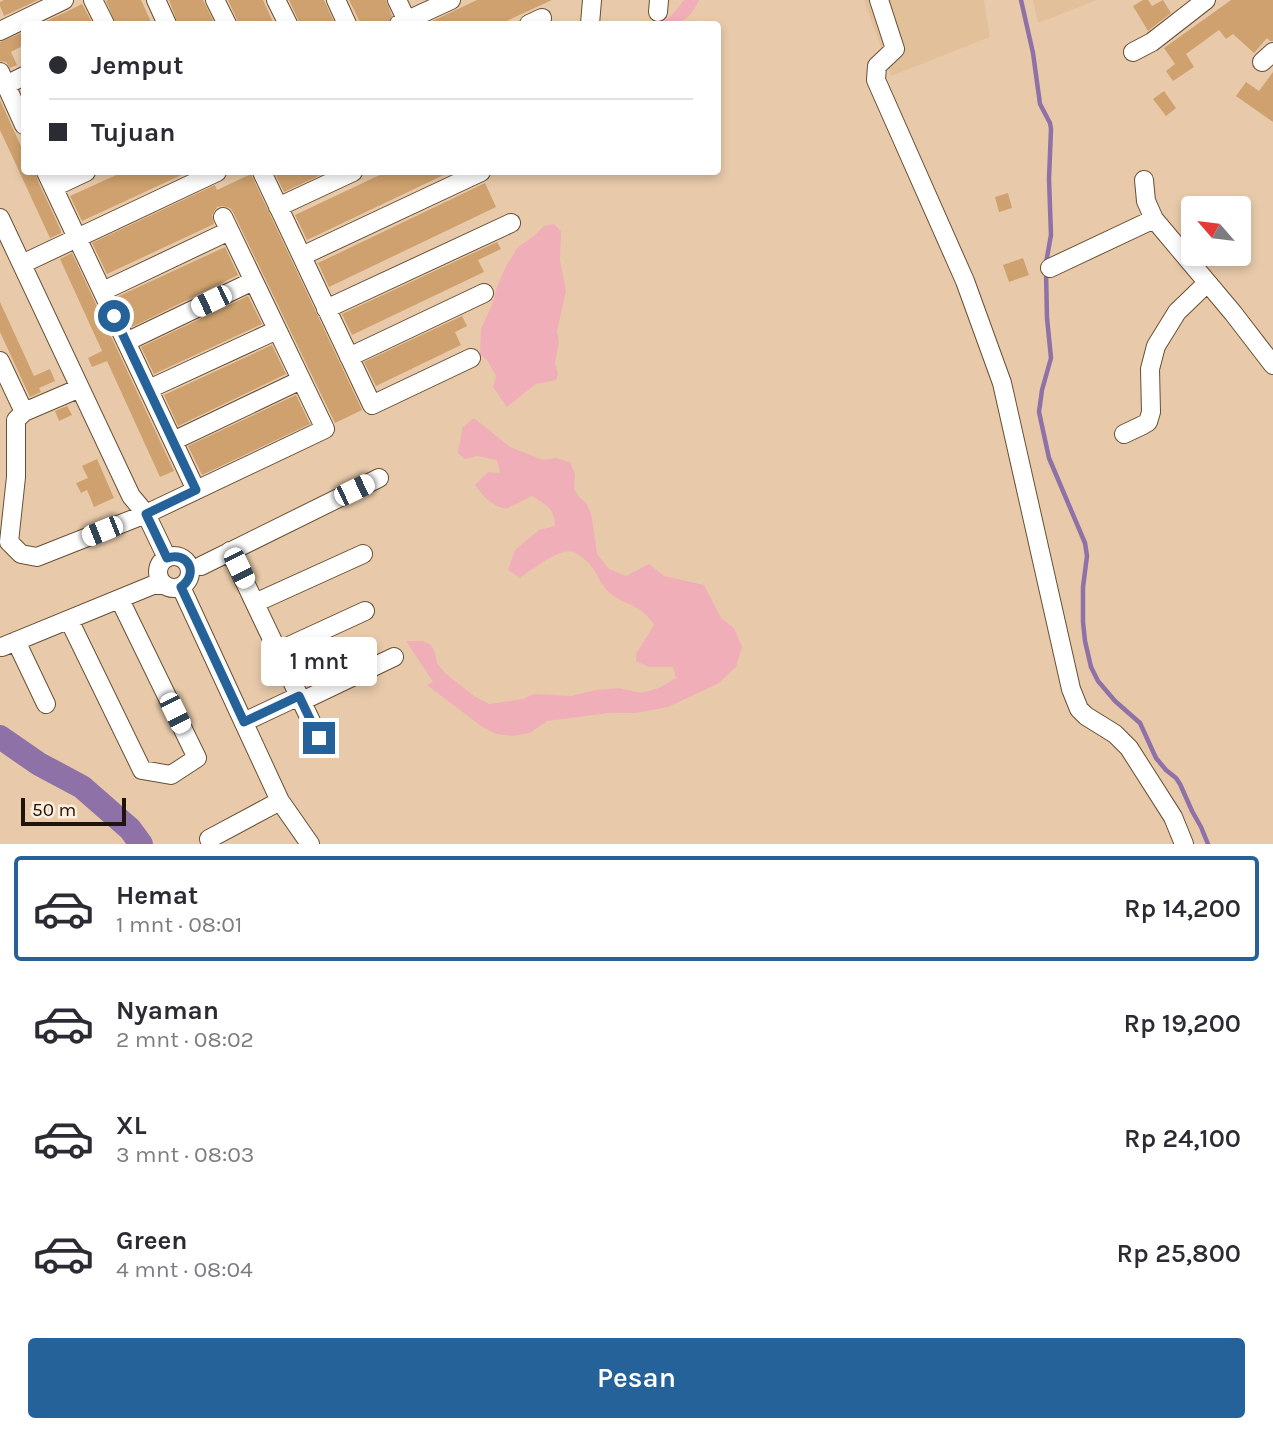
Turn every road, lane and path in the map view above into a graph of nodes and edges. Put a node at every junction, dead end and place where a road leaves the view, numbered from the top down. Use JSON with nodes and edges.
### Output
{"nodes":[{"id":1,"x":64,"y":0,"type":"edge"},
{"id":2,"x":93,"y":0,"type":"edge"},
{"id":3,"x":156,"y":0,"type":"edge"},
{"id":4,"x":215,"y":0,"type":"edge"},
{"id":5,"x":276,"y":0,"type":"edge"},
{"id":6,"x":336,"y":0,"type":"edge"},
{"id":7,"x":397,"y":0,"type":"edge"},
{"id":8,"x":451,"y":0,"type":"edge"},
{"id":9,"x":592,"y":0,"type":"edge"},
{"id":10,"x":879,"y":0,"type":"edge"},
{"id":11,"x":1206,"y":0,"type":"edge"},
{"id":12,"x":104,"y":21,"type":"edge"},
{"id":13,"x":166,"y":21,"type":"edge"},
{"id":14,"x":226,"y":21,"type":"edge"},
{"id":15,"x":286,"y":21,"type":"edge"},
{"id":16,"x":346,"y":21,"type":"edge"},
{"id":17,"x":403,"y":21,"type":"edge"},
{"id":18,"x":405,"y":21,"type":"edge"},
{"id":19,"x":590,"y":21,"type":"edge"},
{"id":20,"x":0,"y":31,"type":"edge"},
{"id":21,"x":1133,"y":52,"type":"dead end"},
{"id":22,"x":21,"y":76,"type":"edge"},
{"id":23,"x":3,"y":79,"type":"edge"},
{"id":24,"x":21,"y":118,"type":"edge"},
{"id":25,"x":71,"y":175,"type":"edge"},
{"id":26,"x":211,"y":175,"type":"edge"},
{"id":27,"x":263,"y":175,"type":"edge"},
{"id":28,"x":347,"y":175,"type":"edge"},
{"id":29,"x":475,"y":175,"type":"edge"},
{"id":30,"x":50,"y":179,"type":"edge"},
{"id":31,"x":1144,"y":180,"type":"dead end"},
{"id":32,"x":278,"y":207,"type":"junction"},
{"id":33,"x":0,"y":218,"type":"edge"},
{"id":34,"x":1154,"y":219,"type":"junction"},
{"id":35,"x":511,"y":223,"type":"dead end"},
{"id":36,"x":78,"y":237,"type":"junction"},
{"id":37,"x":302,"y":256,"type":"junction"},
{"id":38,"x":22,"y":264,"type":"junction"},
{"id":39,"x":1050,"y":268,"type":"dead end"},
{"id":40,"x":253,"y":281,"type":"junction"},
{"id":41,"x":1207,"y":283,"type":"junction"},
{"id":42,"x":103,"y":291,"type":"junction"},
{"id":43,"x":484,"y":293,"type":"dead end"},
{"id":44,"x":326,"y":309,"type":"junction"},
{"id":45,"x":277,"y":330,"type":"junction"},
{"id":46,"x":126,"y":342,"type":"junction"},
{"id":47,"x":349,"y":357,"type":"junction"},
{"id":48,"x":471,"y":358,"type":"dead end"},
{"id":49,"x":0,"y":361,"type":"edge"},
{"id":50,"x":1273,"y":365,"type":"edge"},
{"id":51,"x":301,"y":380,"type":"junction"},
{"id":52,"x":80,"y":388,"type":"junction"},
{"id":53,"x":149,"y":389,"type":"junction"},
{"id":54,"x":24,"y":412,"type":"junction"},
{"id":55,"x":1124,"y":434,"type":"dead end"},
{"id":56,"x":173,"y":441,"type":"junction"},
{"id":57,"x":379,"y":478,"type":"dead end"},
{"id":58,"x":196,"y":490,"type":"junction"},
{"id":59,"x":146,"y":514,"type":"junction"},
{"id":60,"x":230,"y":551,"type":"junction"},
{"id":61,"x":363,"y":554,"type":"dead end"},
{"id":62,"x":167,"y":558,"type":"junction"},
{"id":63,"x":201,"y":566,"type":"dead end"},
{"id":64,"x":173,"y":586,"type":"junction"},
{"id":65,"x":120,"y":600,"type":"junction"},
{"id":66,"x":255,"y":603,"type":"junction"},
{"id":67,"x":365,"y":611,"type":"dead end"},
{"id":68,"x":69,"y":620,"type":"junction"},
{"id":69,"x":278,"y":651,"type":"junction"},
{"id":70,"x":394,"y":657,"type":"dead end"},
{"id":71,"x":301,"y":699,"type":"junction"},
{"id":72,"x":46,"y":704,"type":"dead end"},
{"id":73,"x":244,"y":722,"type":"junction"},
{"id":74,"x":319,"y":738,"type":"dead end"},
{"id":75,"x":280,"y":800,"type":"junction"},
{"id":76,"x":209,"y":839,"type":"dead end"},
{"id":77,"x":310,"y":844,"type":"edge"},
{"id":78,"x":1184,"y":844,"type":"edge"}],
"edges":[{"from":1,"to":20,"type":"street"},
{"from":2,"to":12,"type":"street"},
{"from":3,"to":13,"type":"street"},
{"from":4,"to":14,"type":"street"},
{"from":5,"to":15,"type":"street"},
{"from":6,"to":16,"type":"street"},
{"from":7,"to":17,"type":"street"},
{"from":8,"to":18,"type":"street"},
{"from":9,"to":19,"type":"street"},
{"from":10,"to":78,"type":"street"},
{"from":11,"to":21,"type":"street"},
{"from":22,"to":23,"type":"street"},
{"from":23,"to":24,"type":"street"},
{"from":25,"to":30,"type":"street"},
{"from":26,"to":36,"type":"street"},
{"from":27,"to":32,"type":"street"},
{"from":28,"to":32,"type":"street"},
{"from":29,"to":37,"type":"street"},
{"from":30,"to":36,"type":"street"},
{"from":31,"to":34,"type":"street"},
{"from":32,"to":37,"type":"street"},
{"from":33,"to":38,"type":"street"},
{"from":34,"to":39,"type":"street"},
{"from":34,"to":41,"type":"street"},
{"from":35,"to":44,"type":"street"},
{"from":36,"to":38,"type":"street"},
{"from":36,"to":42,"type":"street"},
{"from":37,"to":44,"type":"street"},
{"from":38,"to":52,"type":"street"},
{"from":40,"to":42,"type":"street"},
{"from":40,"to":45,"type":"street"},
{"from":40,"to":46,"type":"street"},
{"from":41,"to":50,"type":"street"},
{"from":41,"to":55,"type":"street"},
{"from":42,"to":46,"type":"street"},
{"from":43,"to":47,"type":"street"},
{"from":44,"to":47,"type":"street"},
{"from":45,"to":51,"type":"street"},
{"from":45,"to":53,"type":"street"},
{"from":46,"to":53,"type":"street"},
{"from":47,"to":48,"type":"street"},
{"from":49,"to":54,"type":"street"},
{"from":51,"to":56,"type":"street"},
{"from":51,"to":58,"type":"street"},
{"from":52,"to":54,"type":"street"},
{"from":52,"to":59,"type":"street"},
{"from":53,"to":56,"type":"street"},
{"from":54,"to":59,"type":"street"},
{"from":56,"to":58,"type":"street"},
{"from":57,"to":60,"type":"street"},
{"from":58,"to":59,"type":"street"},
{"from":59,"to":62,"type":"street"},
{"from":60,"to":63,"type":"street"},
{"from":60,"to":66,"type":"street"},
{"from":61,"to":66,"type":"street"},
{"from":62,"to":64,"type":"street"},
{"from":62,"to":64,"type":"street"},
{"from":64,"to":65,"type":"street"},
{"from":64,"to":73,"type":"street"},
{"from":65,"to":68,"type":"street"},
{"from":65,"to":68,"type":"street"},
{"from":66,"to":69,"type":"street"},
{"from":67,"to":69,"type":"street"},
{"from":68,"to":72,"type":"street"},
{"from":69,"to":71,"type":"street"},
{"from":70,"to":71,"type":"street"},
{"from":71,"to":73,"type":"street"},
{"from":71,"to":74,"type":"street"},
{"from":73,"to":75,"type":"street"},
{"from":75,"to":76,"type":"street"},
{"from":75,"to":77,"type":"street"}]}
